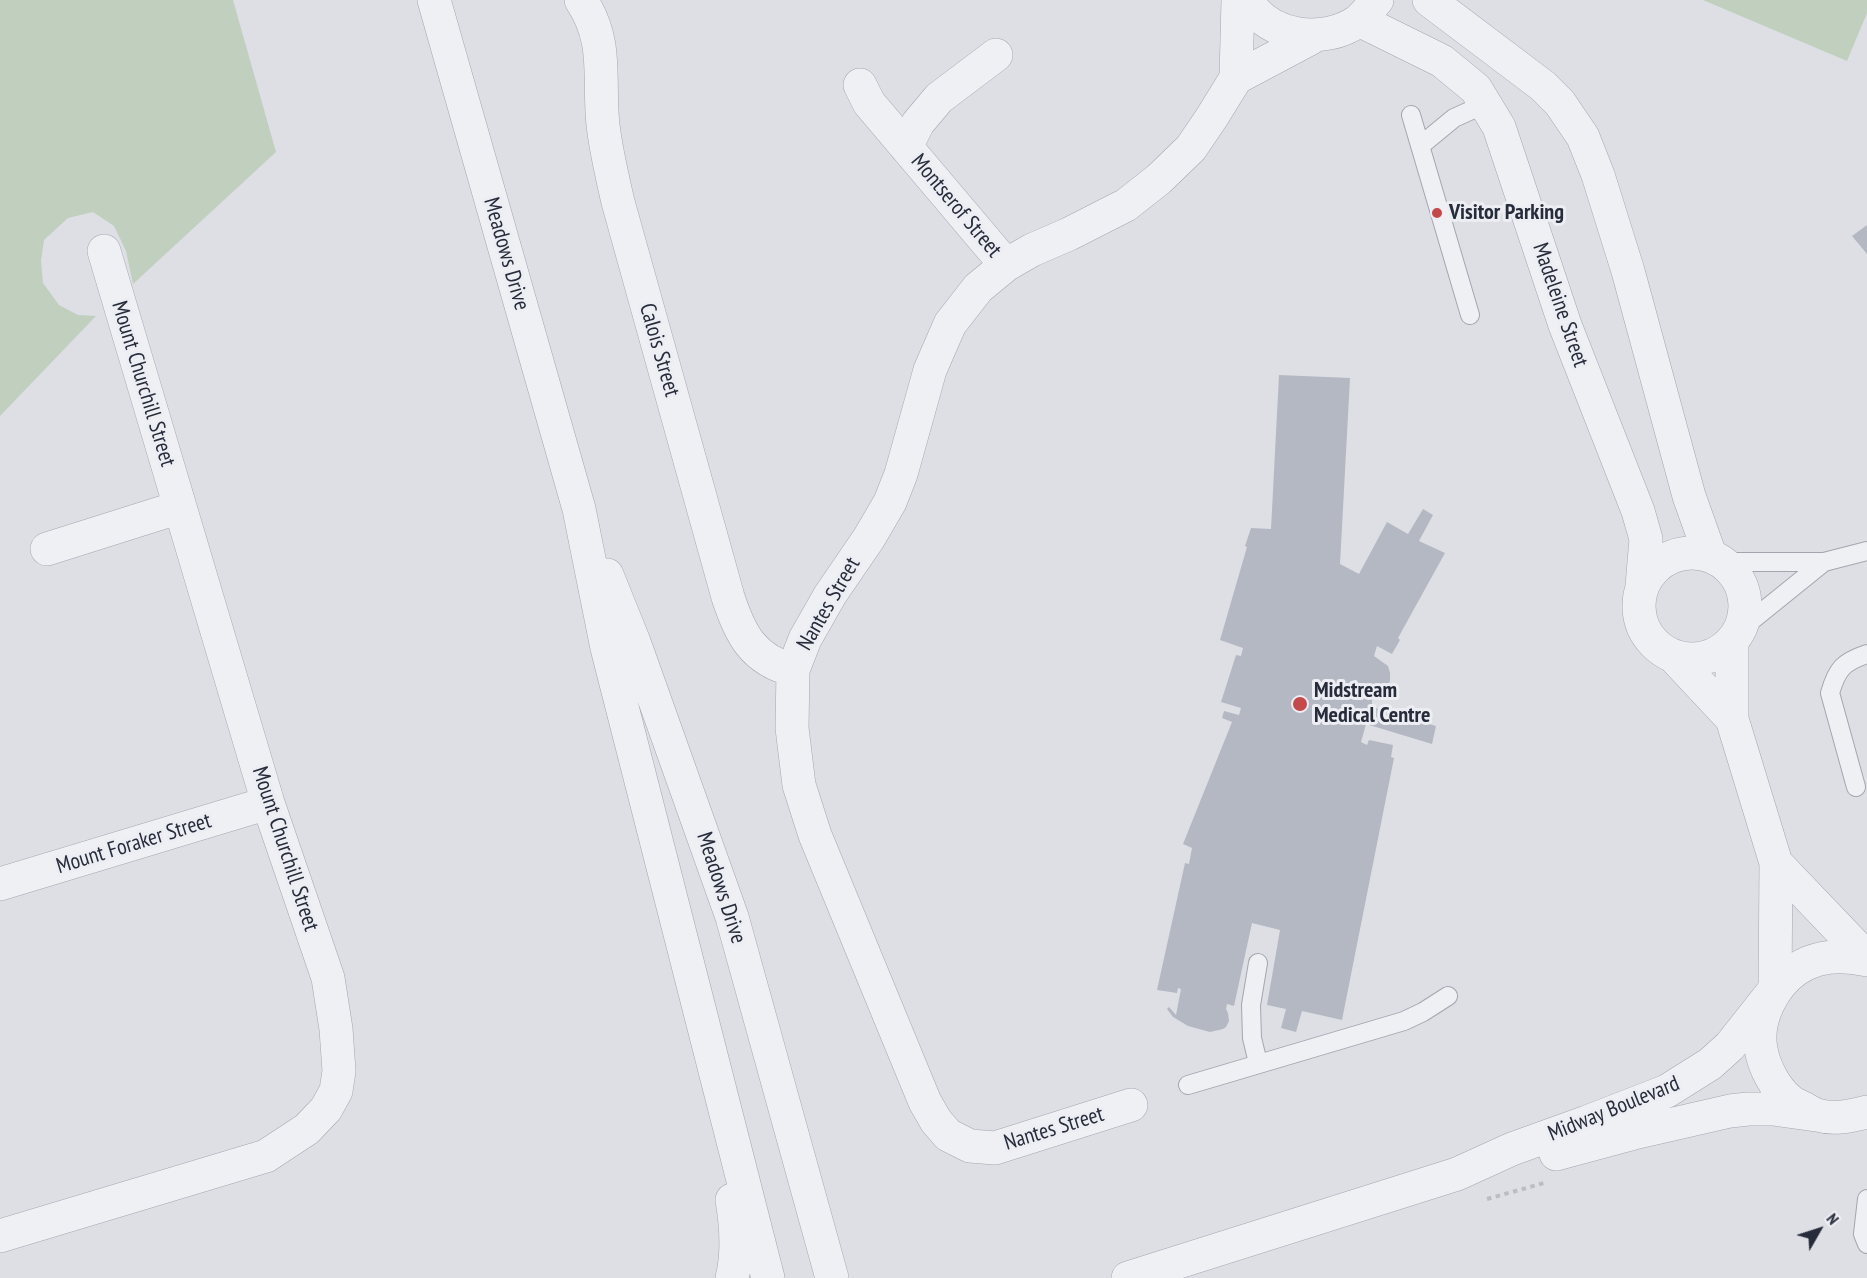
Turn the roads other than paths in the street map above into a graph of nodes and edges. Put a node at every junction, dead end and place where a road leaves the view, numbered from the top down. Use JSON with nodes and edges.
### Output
{"nodes":[{"id":1,"x":434,"y":0,"type":"edge"},
{"id":2,"x":581,"y":0,"type":"edge"},
{"id":3,"x":1238,"y":0,"type":"edge"},
{"id":4,"x":1247,"y":0,"type":"edge"},
{"id":5,"x":1429,"y":0,"type":"edge"},
{"id":6,"x":1368,"y":10,"type":"edge"},
{"id":7,"x":1316,"y":36,"type":"junction"},
{"id":8,"x":996,"y":55,"type":"dead end"},
{"id":9,"x":1236,"y":78,"type":"junction"},
{"id":10,"x":860,"y":85,"type":"dead end"},
{"id":11,"x":1485,"y":104,"type":"junction"},
{"id":12,"x":1411,"y":115,"type":"dead end"},
{"id":13,"x":1420,"y":146,"type":"junction"},
{"id":14,"x":906,"y":147,"type":"junction"},
{"id":15,"x":104,"y":251,"type":"dead end"},
{"id":16,"x":1006,"y":265,"type":"junction"},
{"id":17,"x":1470,"y":315,"type":"dead end"},
{"id":18,"x":180,"y":507,"type":"junction"},
{"id":19,"x":579,"y":509,"type":"junction"},
{"id":20,"x":47,"y":549,"type":"dead end"},
{"id":21,"x":1867,"y":551,"type":"edge"},
{"id":22,"x":1717,"y":559,"type":"junction"},
{"id":23,"x":1824,"y":562,"type":"junction"},
{"id":24,"x":1642,"y":586,"type":"junction"},
{"id":25,"x":1737,"y":635,"type":"junction"},
{"id":26,"x":1867,"y":654,"type":"edge"},
{"id":27,"x":1674,"y":657,"type":"junction"},
{"id":28,"x":793,"y":670,"type":"junction"},
{"id":29,"x":1732,"y":719,"type":"junction"},
{"id":30,"x":1856,"y":787,"type":"dead end"},
{"id":31,"x":268,"y":803,"type":"junction"},
{"id":32,"x":1776,"y":863,"type":"junction"},
{"id":33,"x":0,"y":884,"type":"edge"},
{"id":34,"x":1867,"y":959,"type":"edge"},
{"id":35,"x":1257,"y":963,"type":"dead end"},
{"id":36,"x":1775,"y":989,"type":"junction"},
{"id":37,"x":1448,"y":996,"type":"dead end"},
{"id":38,"x":699,"y":1005,"type":"junction"},
{"id":39,"x":1258,"y":1063,"type":"junction"},
{"id":40,"x":1188,"y":1085,"type":"dead end"},
{"id":41,"x":1131,"y":1105,"type":"dead end"},
{"id":42,"x":1867,"y":1113,"type":"edge"},
{"id":43,"x":1816,"y":1115,"type":"junction"},
{"id":44,"x":1457,"y":1174,"type":"junction"},
{"id":45,"x":1867,"y":1199,"type":"edge"},
{"id":46,"x":0,"y":1236,"type":"edge"},
{"id":47,"x":1867,"y":1244,"type":"edge"},
{"id":48,"x":732,"y":1278,"type":"edge"},
{"id":49,"x":768,"y":1278,"type":"edge"},
{"id":50,"x":832,"y":1278,"type":"edge"},
{"id":51,"x":1128,"y":1278,"type":"edge"}],
"edges":[{"from":1,"to":19,"type":"street","name":"Meadows Drive"},
{"from":2,"to":28,"type":"street","name":"Calois Street"},
{"from":3,"to":9,"type":"street"},
{"from":4,"to":7,"type":"street","name":"Madeleine Street"},
{"from":5,"to":22,"type":"street","name":"Madeleine Street"},
{"from":6,"to":7,"type":"street","name":"Madeleine Street"},
{"from":6,"to":11,"type":"street","name":"Madeleine Street"},
{"from":7,"to":9,"type":"street"},
{"from":8,"to":14,"type":"street","name":"Montserof Street"},
{"from":9,"to":16,"type":"street","name":"Nantes Street"},
{"from":10,"to":14,"type":"street","name":"Montserof Street"},
{"from":11,"to":13,"type":"lane"},
{"from":11,"to":24,"type":"street","name":"Madeleine Street"},
{"from":12,"to":13,"type":"lane"},
{"from":13,"to":17,"type":"lane"},
{"from":14,"to":16,"type":"street","name":"Montserof Street"},
{"from":15,"to":18,"type":"street","name":"Mount Churchill Street"},
{"from":16,"to":28,"type":"street","name":"Nantes Street"},
{"from":18,"to":20,"type":"street"},
{"from":18,"to":31,"type":"street","name":"Mount Churchill Street"},
{"from":19,"to":38,"type":"street","name":"Meadows Drive"},
{"from":19,"to":50,"type":"street","name":"Meadows Drive"},
{"from":21,"to":23,"type":"lane"},
{"from":22,"to":23,"type":"lane"},
{"from":22,"to":24,"type":"street"},
{"from":22,"to":25,"type":"street","name":"Madeleine Street"},
{"from":23,"to":25,"type":"lane"},
{"from":24,"to":27,"type":"street","name":"Madeleine Street"},
{"from":25,"to":27,"type":"street"},
{"from":25,"to":29,"type":"street","name":"Madeleine Street"},
{"from":26,"to":30,"type":"lane"},
{"from":27,"to":29,"type":"street","name":"Madeleine Street"},
{"from":28,"to":41,"type":"street","name":"Nantes Street"},
{"from":29,"to":32,"type":"street","name":"Madeleine Street"},
{"from":31,"to":33,"type":"street","name":"Mount Foraker Street"},
{"from":31,"to":46,"type":"street","name":"Mount Churchill Street"},
{"from":32,"to":34,"type":"street","name":"Madeleine Street"},
{"from":32,"to":36,"type":"street","name":"Madeleine Street"},
{"from":34,"to":36,"type":"street","name":"Midway Boulevard"},
{"from":35,"to":39,"type":"lane"},
{"from":36,"to":43,"type":"street","name":"Midway Boulevard"},
{"from":36,"to":44,"type":"street","name":"Midway Boulevard"},
{"from":37,"to":39,"type":"lane"},
{"from":38,"to":48,"type":"street"},
{"from":38,"to":49,"type":"street","name":"Meadows Drive"},
{"from":39,"to":40,"type":"lane"},
{"from":42,"to":43,"type":"street","name":"Midway Boulevard"},
{"from":43,"to":44,"type":"street","name":"Midway Boulevard"},
{"from":44,"to":51,"type":"street","name":"Midway Boulevard"},
{"from":45,"to":47,"type":"lane"}]}
